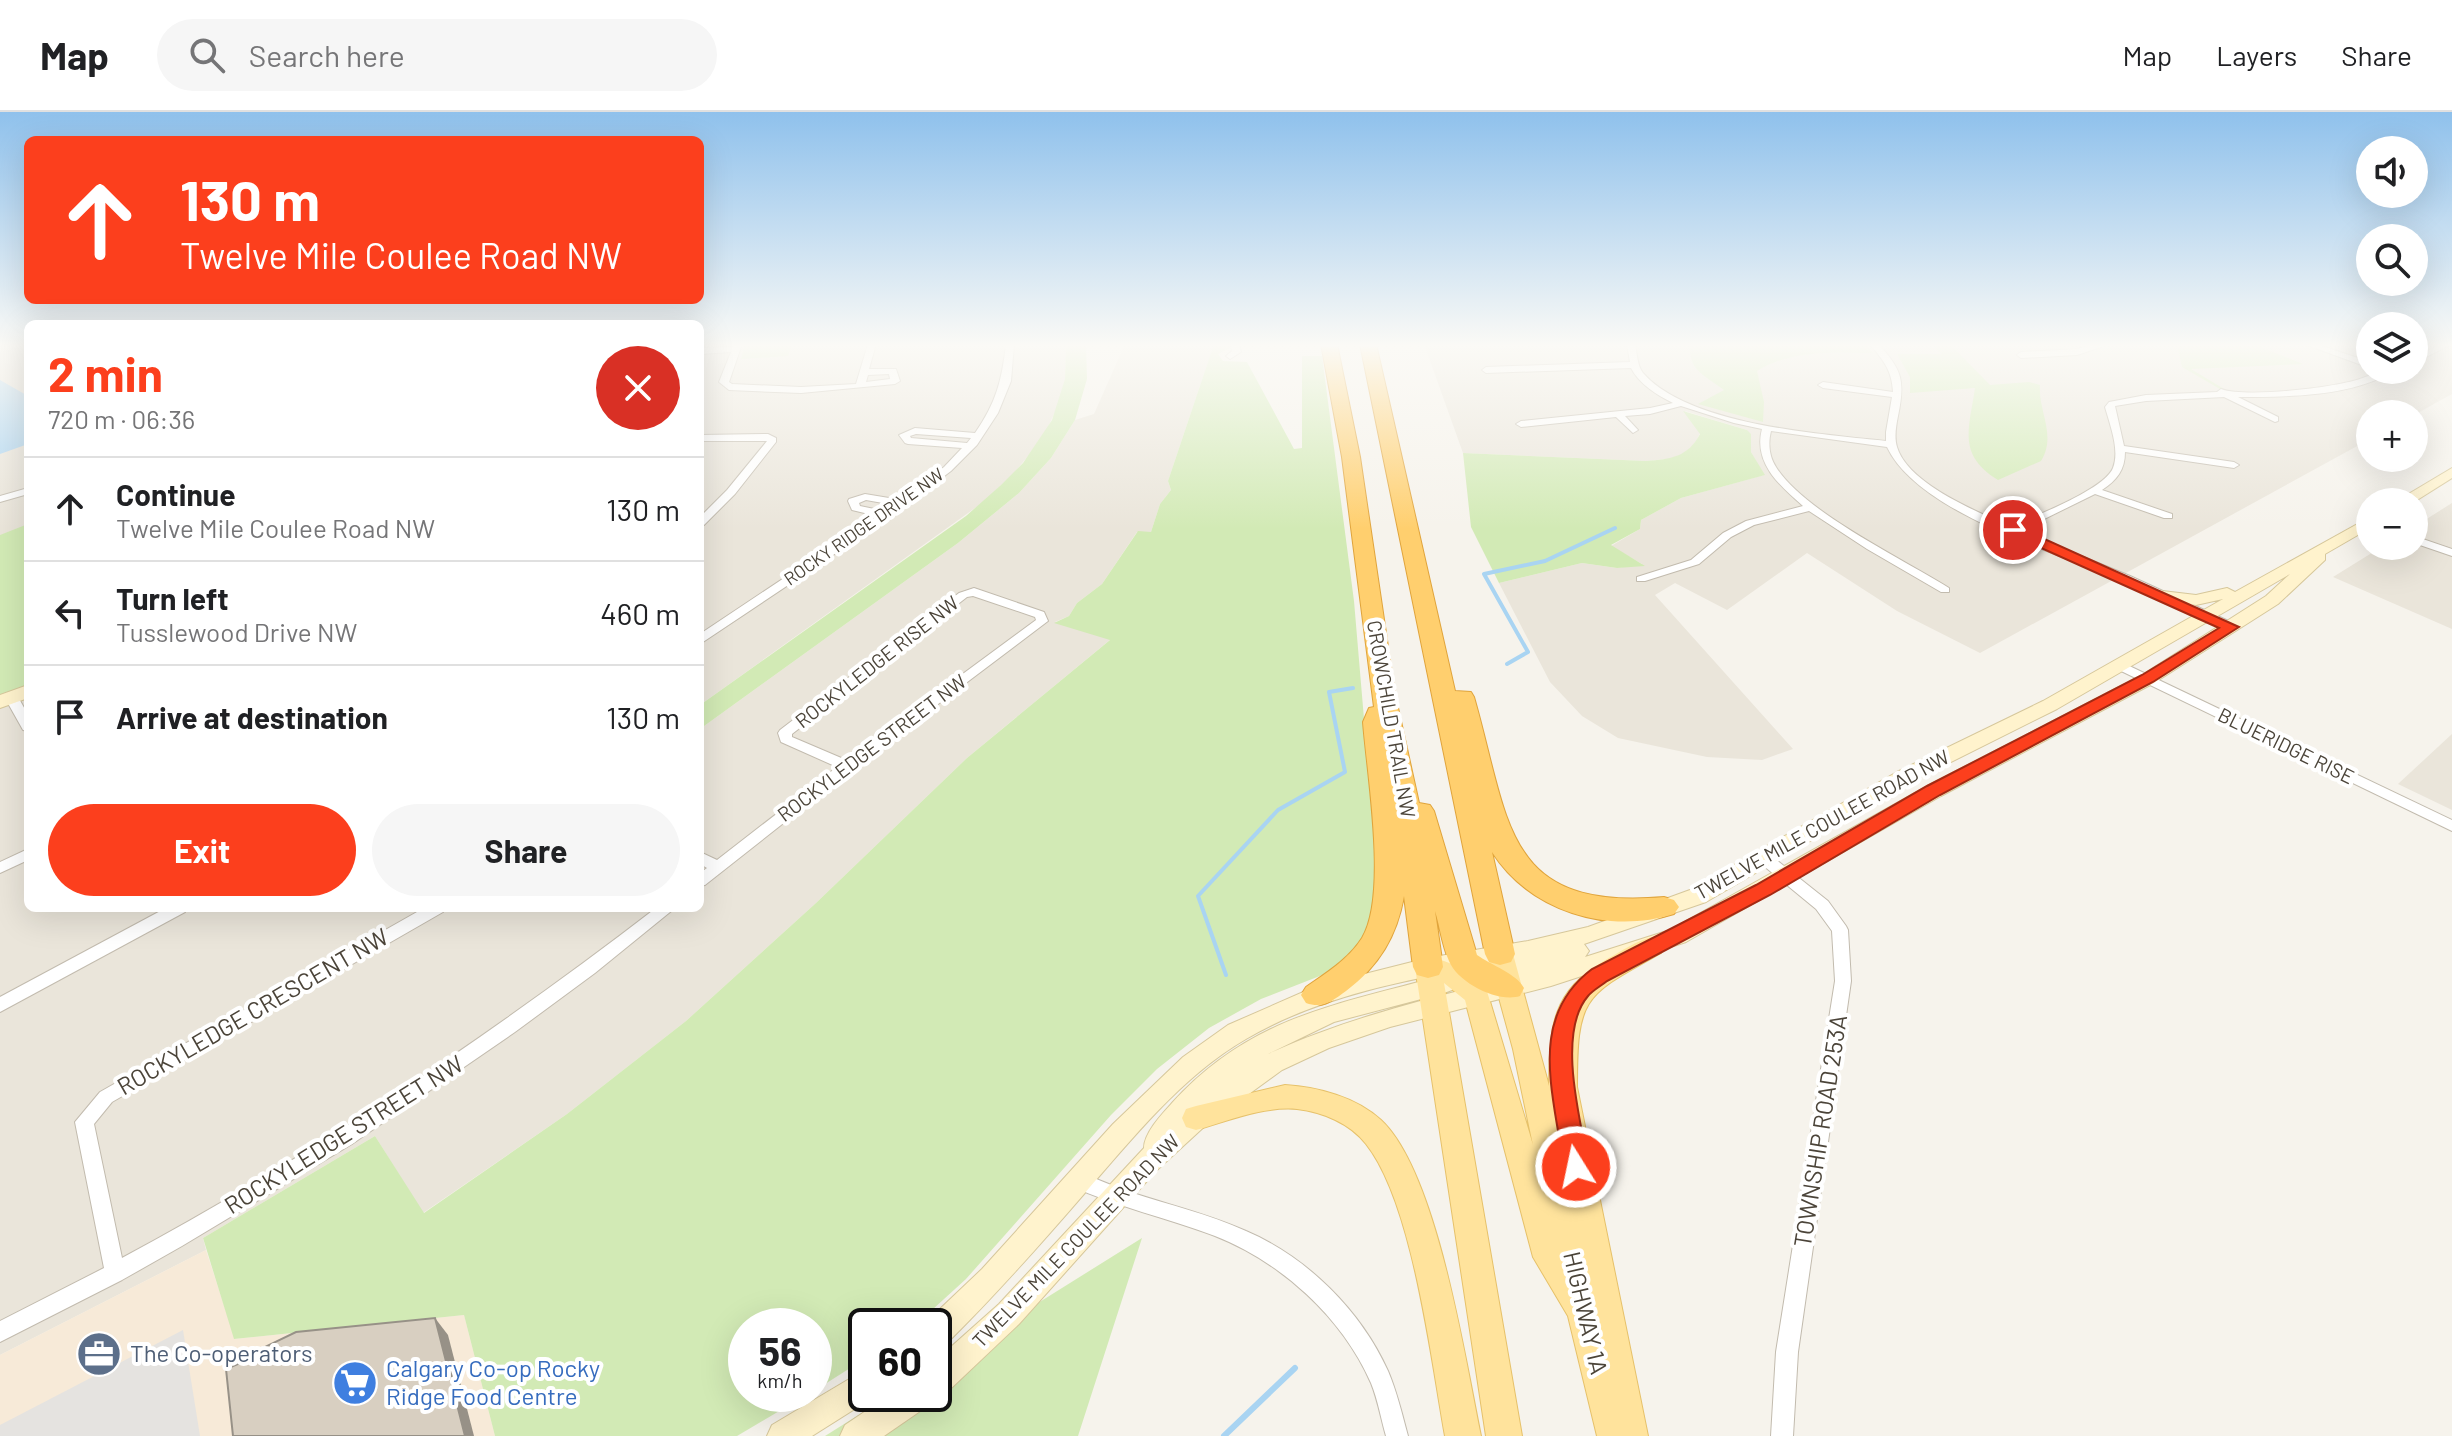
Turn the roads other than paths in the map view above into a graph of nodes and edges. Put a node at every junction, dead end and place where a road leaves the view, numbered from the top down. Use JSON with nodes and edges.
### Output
{"nodes":[{"id":1,"x":995,"y":406,"type":"edge"},
{"id":2,"x":1341,"y":406,"type":"edge"},
{"id":3,"x":1382,"y":406,"type":"edge"},
{"id":4,"x":1667,"y":406,"type":"edge"},
{"id":5,"x":1692,"y":406,"type":"edge"},
{"id":6,"x":1896,"y":406,"type":"edge"},
{"id":7,"x":2111,"y":406,"type":"edge"},
{"id":8,"x":2249,"y":406,"type":"edge"},
{"id":9,"x":1618,"y":414,"type":"junction"},
{"id":10,"x":2275,"y":419,"type":"dead end"},
{"id":11,"x":1521,"y":424,"type":"dead end"},
{"id":12,"x":1767,"y":429,"type":"junction"},
{"id":13,"x":1633,"y":430,"type":"dead end"},
{"id":14,"x":977,"y":436,"type":"junction"},
{"id":15,"x":704,"y":438,"type":"edge"},
{"id":16,"x":1891,"y":444,"type":"junction"},
{"id":17,"x":969,"y":446,"type":"junction"},
{"id":18,"x":2119,"y":448,"type":"junction"},
{"id":19,"x":2234,"y":465,"type":"dead end"},
{"id":20,"x":2452,"y":472,"type":"edge"},
{"id":21,"x":2426,"y":488,"type":"edge"},
{"id":22,"x":2093,"y":490,"type":"junction"},
{"id":23,"x":24,"y":492,"type":"edge"},
{"id":24,"x":0,"y":499,"type":"edge"},
{"id":25,"x":903,"y":503,"type":"junction"},
{"id":26,"x":1811,"y":507,"type":"junction"},
{"id":27,"x":886,"y":515,"type":"junction"},
{"id":28,"x":2168,"y":516,"type":"dead end"},
{"id":29,"x":704,"y":519,"type":"edge"},
{"id":30,"x":2013,"y":530,"type":"junction"},
{"id":31,"x":2356,"y":531,"type":"edge"},
{"id":32,"x":2428,"y":544,"type":"edge"},
{"id":33,"x":2326,"y":549,"type":"junction"},
{"id":34,"x":2452,"y":553,"type":"edge"},
{"id":35,"x":1417,"y":558,"type":"junction"},
{"id":36,"x":2082,"y":563,"type":"junction"},
{"id":37,"x":1641,"y":579,"type":"dead end"},
{"id":38,"x":2258,"y":584,"type":"junction"},
{"id":39,"x":1945,"y":590,"type":"dead end"},
{"id":40,"x":2160,"y":594,"type":"junction"},
{"id":41,"x":1040,"y":615,"type":"joint"},
{"id":42,"x":2200,"y":618,"type":"junction"},
{"id":43,"x":2227,"y":630,"type":"junction"},
{"id":44,"x":704,"y":637,"type":"edge"},
{"id":45,"x":2121,"y":666,"type":"junction"},
{"id":46,"x":2148,"y":679,"type":"junction"},
{"id":47,"x":1383,"y":694,"type":"junction"},
{"id":48,"x":14,"y":702,"type":"edge"},
{"id":49,"x":24,"y":720,"type":"edge"},
{"id":50,"x":847,"y":766,"type":"junction"},
{"id":51,"x":1401,"y":767,"type":"junction"},
{"id":52,"x":2452,"y":826,"type":"edge"},
{"id":53,"x":24,"y":856,"type":"edge"},
{"id":54,"x":1764,"y":858,"type":"junction"},
{"id":55,"x":704,"y":859,"type":"edge"},
{"id":56,"x":718,"y":867,"type":"junction"},
{"id":57,"x":0,"y":868,"type":"edge"},
{"id":58,"x":1789,"y":875,"type":"junction"},
{"id":59,"x":704,"y":878,"type":"edge"},
{"id":60,"x":1698,"y":896,"type":"junction"},
{"id":61,"x":1664,"y":907,"type":"junction"},
{"id":62,"x":172,"y":912,"type":"edge"},
{"id":63,"x":430,"y":912,"type":"edge"},
{"id":64,"x":662,"y":912,"type":"edge"},
{"id":65,"x":1652,"y":946,"type":"junction"},
{"id":66,"x":1483,"y":976,"type":"junction"},
{"id":67,"x":1432,"y":986,"type":"junction"},
{"id":68,"x":1317,"y":995,"type":"junction"},
{"id":69,"x":0,"y":1005,"type":"edge"},
{"id":70,"x":1196,"y":1118,"type":"junction"},
{"id":71,"x":1146,"y":1163,"type":"junction"},
{"id":72,"x":1078,"y":1180,"type":"junction"},
{"id":73,"x":1115,"y":1198,"type":"junction"},
{"id":74,"x":115,"y":1273,"type":"junction"},
{"id":75,"x":1583,"y":1311,"type":"junction"},
{"id":76,"x":952,"y":1318,"type":"edge"},
{"id":77,"x":0,"y":1332,"type":"edge"},
{"id":78,"x":952,"y":1366,"type":"edge"},
{"id":79,"x":848,"y":1395,"type":"edge"},
{"id":80,"x":891,"y":1412,"type":"edge"},
{"id":81,"x":783,"y":1436,"type":"edge"},
{"id":82,"x":856,"y":1436,"type":"edge"},
{"id":83,"x":1397,"y":1436,"type":"edge"},
{"id":84,"x":1463,"y":1436,"type":"edge"},
{"id":85,"x":1504,"y":1436,"type":"edge"},
{"id":86,"x":1615,"y":1436,"type":"edge"},
{"id":87,"x":1630,"y":1436,"type":"edge"},
{"id":88,"x":1782,"y":1436,"type":"edge"}],
"edges":[{"from":1,"to":14,"type":"street","name":"ROCKY RIDGE DRIVE NW"},
{"from":2,"to":47,"type":"highway","name":"CROWCHILD TRAIL NW"},
{"from":3,"to":35,"type":"highway"},
{"from":4,"to":9,"type":"street"},
{"from":5,"to":12,"type":"street"},
{"from":6,"to":16,"type":"street"},
{"from":7,"to":18,"type":"street"},
{"from":8,"to":10,"type":"street"},
{"from":9,"to":11,"type":"street"},
{"from":9,"to":13,"type":"street"},
{"from":12,"to":16,"type":"street"},
{"from":12,"to":26,"type":"street"},
{"from":14,"to":17,"type":"street","name":"ROCKY RIDGE DRIVE NW"},
{"from":14,"to":17,"type":"street"},
{"from":15,"to":29,"type":"street"},
{"from":16,"to":30,"type":"street"},
{"from":17,"to":25,"type":"street","name":"ROCKY RIDGE DRIVE NW"},
{"from":18,"to":19,"type":"street"},
{"from":18,"to":22,"type":"street"},
{"from":20,"to":21,"type":"street"},
{"from":22,"to":28,"type":"street"},
{"from":22,"to":30,"type":"street"},
{"from":23,"to":24,"type":"street"},
{"from":25,"to":27,"type":"street","name":"ROCKY RIDGE DRIVE NW"},
{"from":25,"to":27,"type":"street"},
{"from":26,"to":37,"type":"street"},
{"from":26,"to":39,"type":"street"},
{"from":27,"to":44,"type":"street","name":"ROCKY RIDGE DRIVE NW"},
{"from":30,"to":36,"type":"street"},
{"from":31,"to":33,"type":"street","name":"TWELVE MILE COULEE ROAD NW"},
{"from":32,"to":34,"type":"street"},
{"from":33,"to":38,"type":"street","name":"TWELVE MILE COULEE ROAD NW"},
{"from":33,"to":43,"type":"street","name":"TWELVE MILE COULEE ROAD NW"},
{"from":35,"to":61,"type":"highway"},
{"from":35,"to":66,"type":"highway"},
{"from":36,"to":40,"type":"street"},
{"from":36,"to":42,"type":"street"},
{"from":38,"to":40,"type":"street"},
{"from":38,"to":42,"type":"street","name":"TWELVE MILE COULEE ROAD NW"},
{"from":40,"to":42,"type":"street"},
{"from":41,"to":50,"type":"street","name":"ROCKYLEDGE STREET NW"},
{"from":41,"to":50,"type":"street","name":"ROCKYLEDGE RISE NW"},
{"from":42,"to":43,"type":"street"},
{"from":42,"to":45,"type":"street","name":"TWELVE MILE COULEE ROAD NW"},
{"from":43,"to":46,"type":"street","name":"TWELVE MILE COULEE ROAD NW"},
{"from":45,"to":46,"type":"street","name":"BLUERIDGE RISE"},
{"from":45,"to":54,"type":"street","name":"TWELVE MILE COULEE ROAD NW"},
{"from":46,"to":52,"type":"street","name":"BLUERIDGE RISE"},
{"from":46,"to":58,"type":"street","name":"TWELVE MILE COULEE ROAD NW"},
{"from":47,"to":51,"type":"highway","name":"CROWCHILD TRAIL NW"},
{"from":47,"to":68,"type":"highway"},
{"from":48,"to":49,"type":"street"},
{"from":50,"to":56,"type":"street","name":"ROCKYLEDGE STREET NW"},
{"from":51,"to":66,"type":"highway"},
{"from":51,"to":67,"type":"highway","name":"CROWCHILD TRAIL NW"},
{"from":53,"to":57,"type":"street"},
{"from":54,"to":58,"type":"street","name":"TOWNSHIP ROAD 253A"},
{"from":54,"to":60,"type":"street","name":"TWELVE MILE COULEE ROAD NW"},
{"from":55,"to":56,"type":"street"},
{"from":56,"to":59,"type":"street","name":"ROCKYLEDGE STREET NW"},
{"from":58,"to":65,"type":"street","name":"TWELVE MILE COULEE ROAD NW"},
{"from":58,"to":88,"type":"street","name":"TOWNSHIP ROAD 253A"},
{"from":60,"to":61,"type":"street","name":"TWELVE MILE COULEE ROAD NW"},
{"from":60,"to":66,"type":"street"},
{"from":61,"to":66,"type":"street","name":"TWELVE MILE COULEE ROAD NW"},
{"from":62,"to":69,"type":"street"},
{"from":63,"to":74,"type":"street","name":"ROCKYLEDGE CRESCENT NW"},
{"from":64,"to":74,"type":"street","name":"ROCKYLEDGE STREET NW"},
{"from":65,"to":66,"type":"street","name":"TWELVE MILE COULEE ROAD NW"},
{"from":65,"to":87,"type":"main road"},
{"from":66,"to":67,"type":"main road"},
{"from":66,"to":67,"type":"street","name":"TWELVE MILE COULEE ROAD NW"},
{"from":66,"to":75,"type":"main road"},
{"from":66,"to":75,"type":"main road","name":"HIGHWAY 1A"},
{"from":67,"to":68,"type":"street","name":"TWELVE MILE COULEE ROAD NW"},
{"from":67,"to":70,"type":"street","name":"TWELVE MILE COULEE ROAD NW"},
{"from":67,"to":71,"type":"street"},
{"from":67,"to":85,"type":"main road","name":"CROWCHILD TRAIL NW"},
{"from":68,"to":72,"type":"street","name":"TWELVE MILE COULEE ROAD NW"},
{"from":70,"to":71,"type":"street","name":"TWELVE MILE COULEE ROAD NW"},
{"from":70,"to":84,"type":"main road"},
{"from":71,"to":73,"type":"street","name":"TWELVE MILE COULEE ROAD NW"},
{"from":72,"to":73,"type":"street"},
{"from":72,"to":76,"type":"street","name":"TWELVE MILE COULEE ROAD NW"},
{"from":73,"to":78,"type":"street","name":"TWELVE MILE COULEE ROAD NW"},
{"from":73,"to":83,"type":"street"},
{"from":74,"to":77,"type":"street","name":"ROCKYLEDGE STREET NW"},
{"from":75,"to":86,"type":"main road","name":"HIGHWAY 1A"},
{"from":79,"to":81,"type":"street"},
{"from":80,"to":82,"type":"street"}]}
